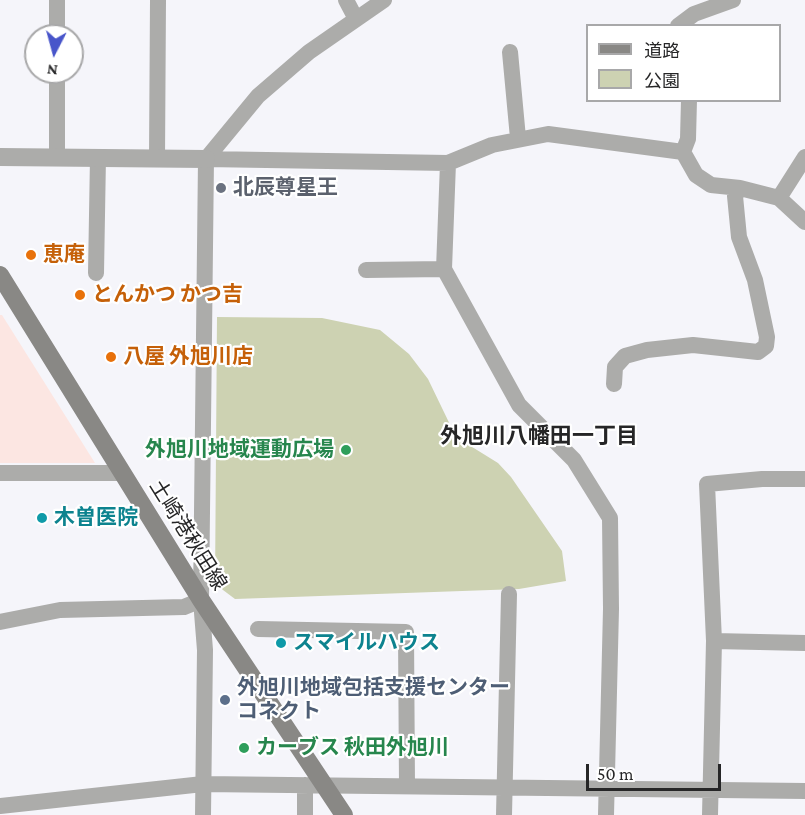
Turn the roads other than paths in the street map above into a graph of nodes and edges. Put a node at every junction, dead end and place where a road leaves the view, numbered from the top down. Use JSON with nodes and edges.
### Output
{"nodes":[{"id":1,"x":57,"y":0,"type":"edge"},
{"id":2,"x":158,"y":0,"type":"edge"},
{"id":3,"x":346,"y":0,"type":"edge"},
{"id":4,"x":384,"y":0,"type":"edge"},
{"id":5,"x":733,"y":0,"type":"edge"},
{"id":6,"x":356,"y":19,"type":"junction"},
{"id":7,"x":57,"y":24,"type":"edge"},
{"id":8,"x":681,"y":24,"type":"edge"},
{"id":9,"x":510,"y":52,"type":"dead end"},
{"id":10,"x":57,"y":84,"type":"edge"},
{"id":11,"x":689,"y":102,"type":"edge"},
{"id":12,"x":518,"y":138,"type":"junction"},
{"id":13,"x":683,"y":152,"type":"junction"},
{"id":14,"x":57,"y":156,"type":"junction"},
{"id":15,"x":98,"y":157,"type":"junction"},
{"id":16,"x":805,"y":157,"type":"edge"},
{"id":17,"x":0,"y":158,"type":"edge"},
{"id":18,"x":156,"y":159,"type":"junction"},
{"id":19,"x":206,"y":159,"type":"junction"},
{"id":20,"x":448,"y":163,"type":"junction"},
{"id":21,"x":740,"y":188,"type":"junction"},
{"id":22,"x":779,"y":198,"type":"junction"},
{"id":23,"x":805,"y":222,"type":"edge"},
{"id":24,"x":444,"y":269,"type":"junction"},
{"id":25,"x":366,"y":270,"type":"dead end"},
{"id":26,"x":96,"y":273,"type":"dead end"},
{"id":27,"x":0,"y":275,"type":"edge"},
{"id":28,"x":614,"y":384,"type":"dead end"},
{"id":29,"x":0,"y":473,"type":"edge"},
{"id":30,"x":123,"y":473,"type":"junction"},
{"id":31,"x":805,"y":479,"type":"edge"},
{"id":32,"x":509,"y":594,"type":"dead end"},
{"id":33,"x":201,"y":600,"type":"junction"},
{"id":34,"x":0,"y":622,"type":"edge"},
{"id":35,"x":258,"y":629,"type":"dead end"},
{"id":36,"x":714,"y":641,"type":"junction"},
{"id":37,"x":805,"y":643,"type":"edge"},
{"id":38,"x":203,"y":784,"type":"junction"},
{"id":39,"x":305,"y":785,"type":"junction"},
{"id":40,"x":325,"y":785,"type":"junction"},
{"id":41,"x":407,"y":786,"type":"junction"},
{"id":42,"x":504,"y":787,"type":"junction"},
{"id":43,"x":606,"y":789,"type":"junction"},
{"id":44,"x":710,"y":790,"type":"junction"},
{"id":45,"x":805,"y":791,"type":"edge"},
{"id":46,"x":0,"y":806,"type":"edge"},
{"id":47,"x":203,"y":815,"type":"edge"},
{"id":48,"x":305,"y":815,"type":"edge"},
{"id":49,"x":344,"y":815,"type":"edge"},
{"id":50,"x":504,"y":815,"type":"edge"},
{"id":51,"x":606,"y":815,"type":"edge"},
{"id":52,"x":710,"y":815,"type":"edge"}],
"edges":[{"from":1,"to":7,"type":"street"},
{"from":2,"to":18,"type":"street"},
{"from":3,"to":6,"type":"street"},
{"from":4,"to":6,"type":"street"},
{"from":5,"to":8,"type":"street"},
{"from":6,"to":19,"type":"street"},
{"from":9,"to":12,"type":"street"},
{"from":10,"to":14,"type":"street"},
{"from":11,"to":13,"type":"street"},
{"from":12,"to":13,"type":"street"},
{"from":12,"to":20,"type":"street"},
{"from":13,"to":21,"type":"street"},
{"from":14,"to":15,"type":"street"},
{"from":14,"to":17,"type":"street"},
{"from":15,"to":18,"type":"street"},
{"from":15,"to":26,"type":"street"},
{"from":16,"to":22,"type":"street"},
{"from":18,"to":19,"type":"street"},
{"from":19,"to":20,"type":"street"},
{"from":19,"to":33,"type":"street"},
{"from":20,"to":24,"type":"street"},
{"from":21,"to":22,"type":"street"},
{"from":21,"to":28,"type":"street"},
{"from":22,"to":23,"type":"street"},
{"from":24,"to":25,"type":"street"},
{"from":24,"to":43,"type":"street"},
{"from":27,"to":30,"type":"main road","name":"土崎港秋田線"},
{"from":29,"to":30,"type":"street"},
{"from":30,"to":33,"type":"main road","name":"土崎港秋田線"},
{"from":31,"to":36,"type":"street"},
{"from":32,"to":42,"type":"street"},
{"from":33,"to":34,"type":"street"},
{"from":33,"to":38,"type":"street"},
{"from":33,"to":40,"type":"main road","name":"土崎港秋田線"},
{"from":35,"to":41,"type":"street"},
{"from":36,"to":37,"type":"street"},
{"from":36,"to":44,"type":"street"},
{"from":38,"to":39,"type":"street"},
{"from":38,"to":46,"type":"street"},
{"from":38,"to":47,"type":"street"},
{"from":39,"to":40,"type":"street"},
{"from":39,"to":48,"type":"street"},
{"from":40,"to":41,"type":"street"},
{"from":40,"to":49,"type":"main road","name":"土崎港秋田線"},
{"from":41,"to":42,"type":"street"},
{"from":42,"to":43,"type":"street"},
{"from":42,"to":50,"type":"street"},
{"from":43,"to":44,"type":"street"},
{"from":43,"to":51,"type":"street"},
{"from":44,"to":45,"type":"street"},
{"from":44,"to":52,"type":"street"}]}
